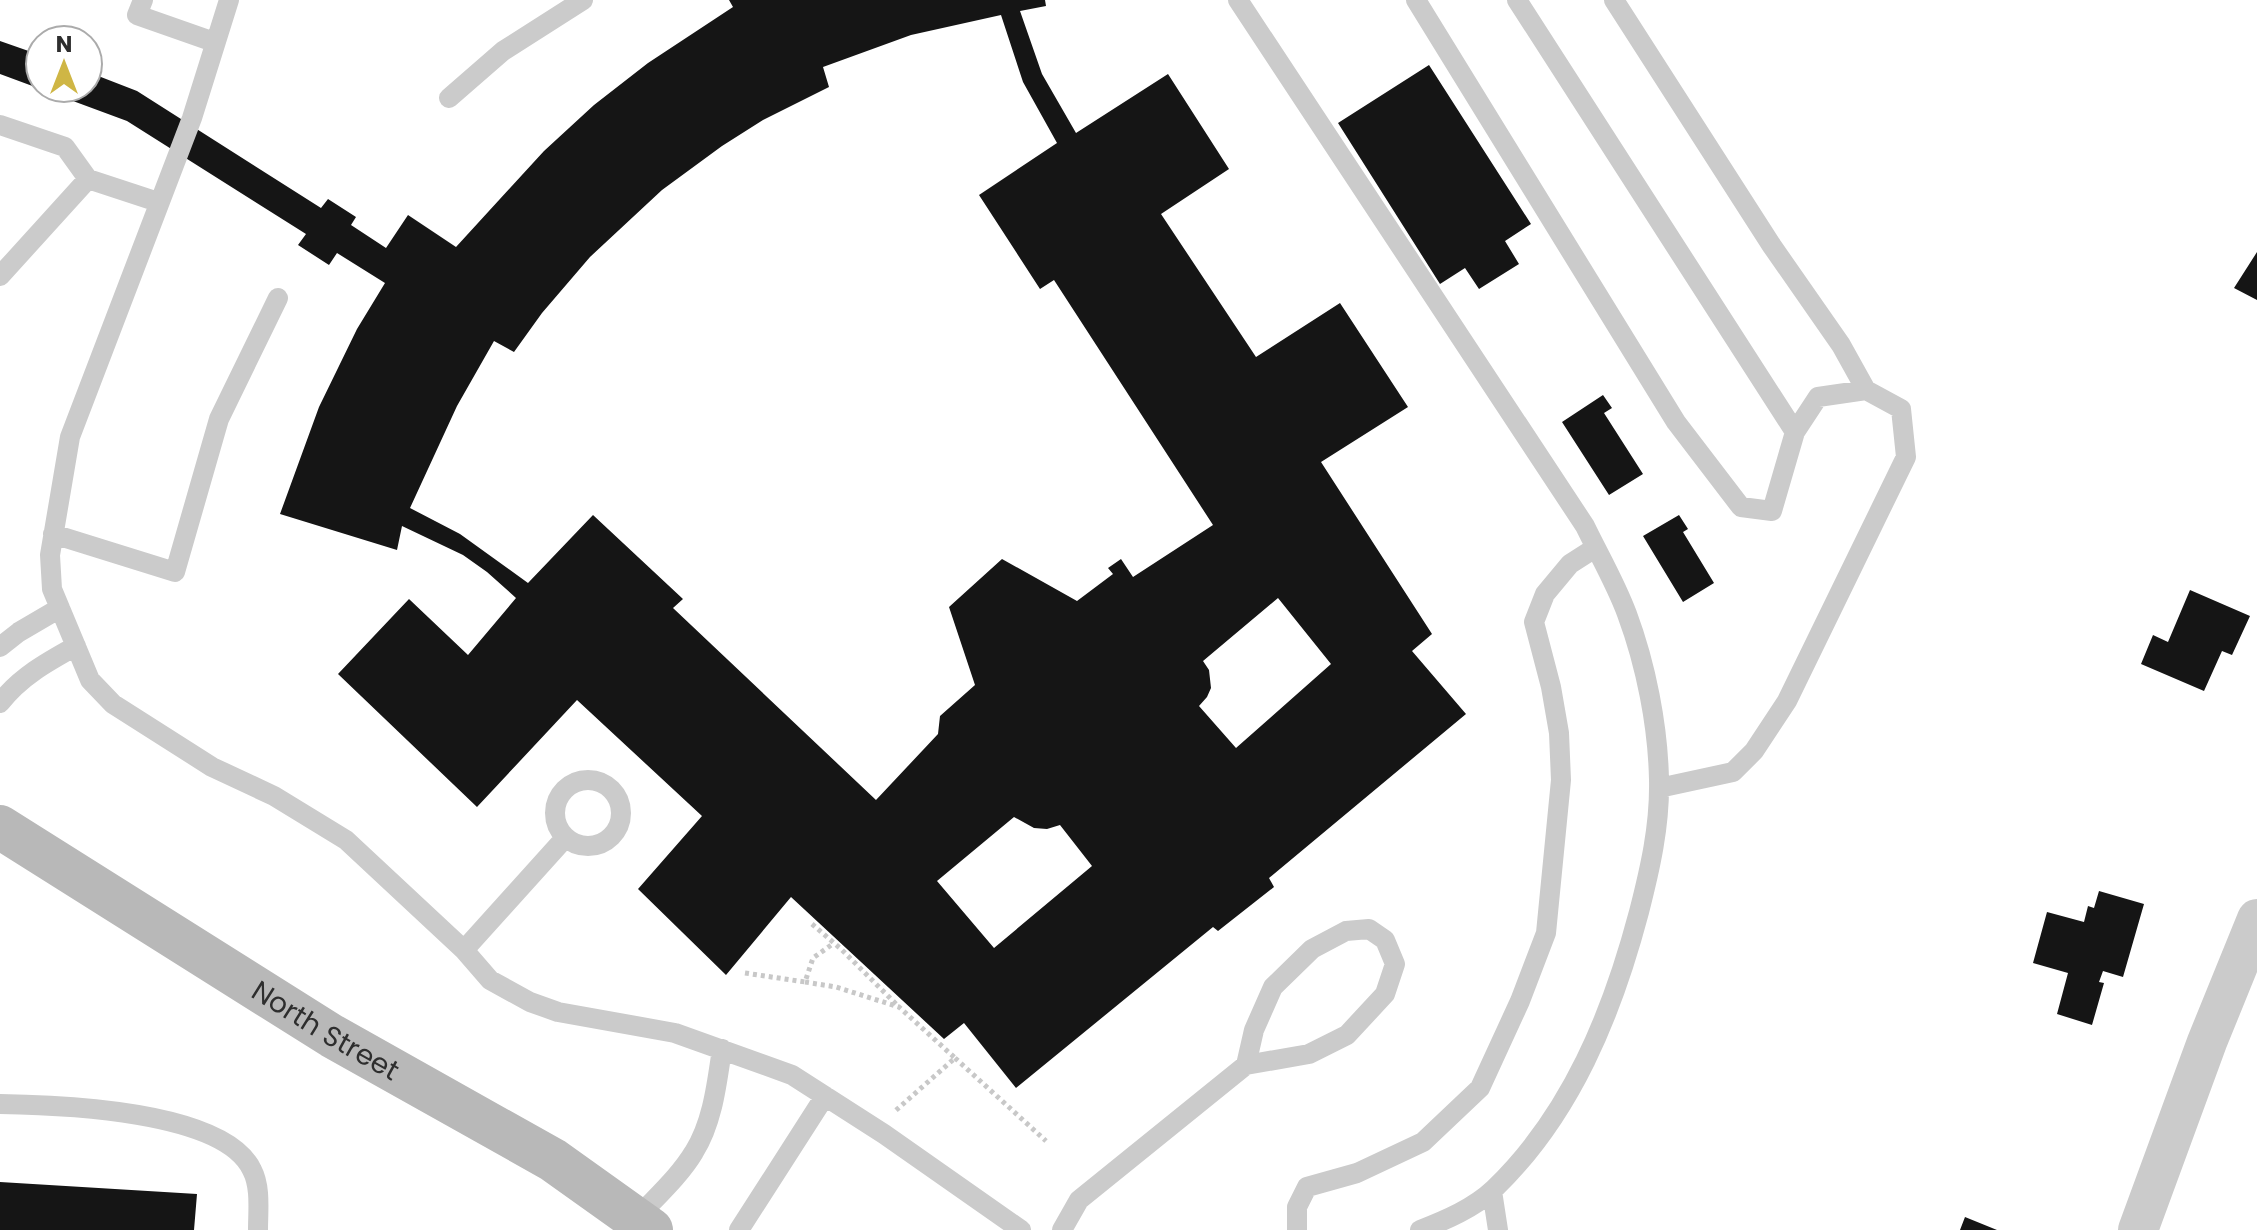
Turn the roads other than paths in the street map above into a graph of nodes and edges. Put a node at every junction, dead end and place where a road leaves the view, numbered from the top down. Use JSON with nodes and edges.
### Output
{"nodes":[{"id":1,"x":143,"y":0,"type":"edge"},
{"id":2,"x":229,"y":0,"type":"edge"},
{"id":3,"x":583,"y":0,"type":"edge"},
{"id":4,"x":1238,"y":0,"type":"edge"},
{"id":5,"x":1416,"y":0,"type":"edge"},
{"id":6,"x":1517,"y":0,"type":"edge"},
{"id":7,"x":1614,"y":0,"type":"edge"},
{"id":8,"x":214,"y":42,"type":"junction"},
{"id":9,"x":449,"y":98,"type":"dead end"},
{"id":10,"x":0,"y":125,"type":"edge"},
{"id":11,"x":88,"y":179,"type":"junction"},
{"id":12,"x":158,"y":202,"type":"junction"},
{"id":13,"x":0,"y":276,"type":"edge"},
{"id":14,"x":278,"y":298,"type":"dead end"},
{"id":15,"x":1866,"y":390,"type":"junction"},
{"id":16,"x":1795,"y":432,"type":"junction"},
{"id":17,"x":53,"y":534,"type":"junction"},
{"id":18,"x":1595,"y":548,"type":"junction"},
{"id":19,"x":60,"y":608,"type":"junction"},
{"id":20,"x":76,"y":646,"type":"junction"},
{"id":21,"x":0,"y":647,"type":"edge"},
{"id":22,"x":0,"y":703,"type":"edge"},
{"id":23,"x":1659,"y":788,"type":"junction"},
{"id":24,"x":0,"y":827,"type":"edge"},
{"id":25,"x":565,"y":838,"type":"dead end"},
{"id":26,"x":2257,"y":919,"type":"edge"},
{"id":27,"x":464,"y":950,"type":"junction"},
{"id":28,"x":722,"y":1049,"type":"junction"},
{"id":29,"x":1246,"y":1065,"type":"junction"},
{"id":30,"x":825,"y":1096,"type":"junction"},
{"id":31,"x":0,"y":1104,"type":"edge"},
{"id":32,"x":1492,"y":1191,"type":"junction"},
{"id":33,"x":644,"y":1225,"type":"edge"},
{"id":34,"x":258,"y":1230,"type":"edge"},
{"id":35,"x":739,"y":1230,"type":"edge"},
{"id":36,"x":1021,"y":1230,"type":"edge"},
{"id":37,"x":1062,"y":1230,"type":"edge"},
{"id":38,"x":1297,"y":1230,"type":"edge"},
{"id":39,"x":1420,"y":1230,"type":"edge"},
{"id":40,"x":1498,"y":1230,"type":"edge"},
{"id":41,"x":2138,"y":1230,"type":"edge"}],
"edges":[{"from":1,"to":8,"type":"lane"},
{"from":2,"to":8,"type":"lane"},
{"from":3,"to":9,"type":"lane"},
{"from":4,"to":18,"type":"lane"},
{"from":5,"to":16,"type":"lane"},
{"from":6,"to":16,"type":"lane"},
{"from":7,"to":15,"type":"lane"},
{"from":8,"to":12,"type":"lane"},
{"from":10,"to":11,"type":"lane"},
{"from":11,"to":12,"type":"lane"},
{"from":11,"to":13,"type":"lane"},
{"from":12,"to":17,"type":"lane"},
{"from":14,"to":17,"type":"lane"},
{"from":15,"to":16,"type":"lane"},
{"from":15,"to":23,"type":"lane"},
{"from":17,"to":19,"type":"lane"},
{"from":18,"to":23,"type":"lane"},
{"from":18,"to":38,"type":"lane"},
{"from":19,"to":20,"type":"lane"},
{"from":19,"to":21,"type":"lane"},
{"from":20,"to":22,"type":"lane"},
{"from":20,"to":27,"type":"lane"},
{"from":23,"to":32,"type":"lane"},
{"from":24,"to":33,"type":"main road","name":"North Street"},
{"from":25,"to":27,"type":"lane"},
{"from":26,"to":41,"type":"street"},
{"from":27,"to":28,"type":"lane"},
{"from":28,"to":30,"type":"lane"},
{"from":28,"to":33,"type":"lane"},
{"from":29,"to":29,"type":"lane"},
{"from":29,"to":37,"type":"lane"},
{"from":30,"to":35,"type":"lane"},
{"from":30,"to":36,"type":"lane"},
{"from":31,"to":34,"type":"lane"},
{"from":32,"to":39,"type":"lane"},
{"from":32,"to":40,"type":"lane"}]}
